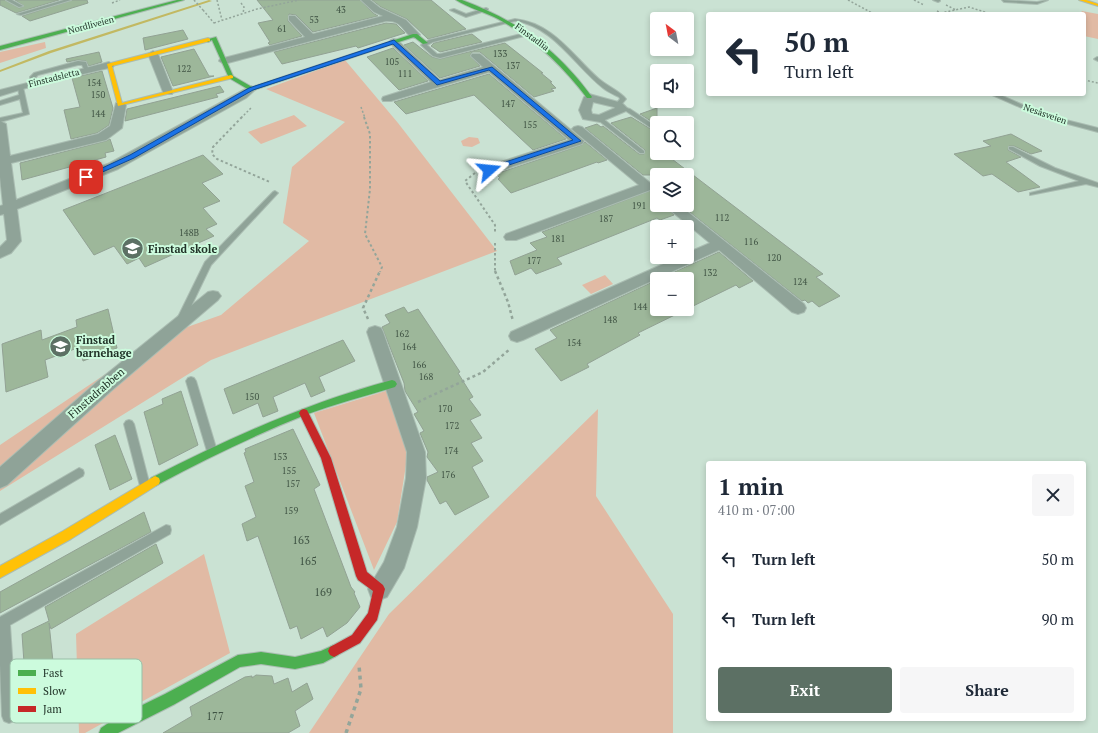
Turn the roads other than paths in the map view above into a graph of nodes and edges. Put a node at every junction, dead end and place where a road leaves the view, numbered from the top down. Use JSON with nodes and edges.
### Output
{"nodes":[{"id":1,"x":8,"y":0,"type":"edge"},
{"id":2,"x":68,"y":0,"type":"edge"},
{"id":3,"x":182,"y":0,"type":"edge"},
{"id":4,"x":365,"y":0,"type":"edge"},
{"id":5,"x":458,"y":0,"type":"edge"},
{"id":6,"x":1046,"y":0,"type":"edge"},
{"id":7,"x":1081,"y":0,"type":"edge"},
{"id":8,"x":1004,"y":1,"type":"dead end"},
{"id":9,"x":1098,"y":5,"type":"edge"},
{"id":10,"x":25,"y":8,"type":"junction"},
{"id":11,"x":486,"y":9,"type":"junction"},
{"id":12,"x":377,"y":10,"type":"junction"},
{"id":13,"x":452,"y":10,"type":"dead end"},
{"id":14,"x":19,"y":14,"type":"dead end"},
{"id":15,"x":392,"y":17,"type":"junction"},
{"id":16,"x":292,"y":18,"type":"dead end"},
{"id":17,"x":510,"y":21,"type":"junction"},
{"id":18,"x":529,"y":34,"type":"junction"},
{"id":19,"x":308,"y":35,"type":"junction"},
{"id":20,"x":415,"y":35,"type":"junction"},
{"id":21,"x":394,"y":42,"type":"junction"},
{"id":22,"x":425,"y":43,"type":"junction"},
{"id":23,"x":0,"y":48,"type":"edge"},
{"id":24,"x":153,"y":54,"type":"junction"},
{"id":25,"x":476,"y":56,"type":"dead end"},
{"id":26,"x":224,"y":61,"type":"junction"},
{"id":27,"x":109,"y":65,"type":"junction"},
{"id":28,"x":490,"y":68,"type":"junction"},
{"id":29,"x":231,"y":77,"type":"junction"},
{"id":30,"x":439,"y":84,"type":"junction"},
{"id":31,"x":251,"y":89,"type":"junction"},
{"id":32,"x":21,"y":91,"type":"junction"},
{"id":33,"x":168,"y":92,"type":"junction"},
{"id":34,"x":0,"y":93,"type":"edge"},
{"id":35,"x":998,"y":96,"type":"edge"},
{"id":36,"x":589,"y":97,"type":"junction"},
{"id":37,"x":388,"y":99,"type":"dead end"},
{"id":38,"x":0,"y":103,"type":"edge"},
{"id":39,"x":120,"y":105,"type":"junction"},
{"id":40,"x":620,"y":107,"type":"junction"},
{"id":41,"x":587,"y":118,"type":"junction"},
{"id":42,"x":600,"y":119,"type":"junction"},
{"id":43,"x":0,"y":120,"type":"edge"},
{"id":44,"x":0,"y":124,"type":"edge"},
{"id":45,"x":650,"y":125,"type":"edge"},
{"id":46,"x":1098,"y":130,"type":"edge"},
{"id":47,"x":575,"y":132,"type":"junction"},
{"id":48,"x":1011,"y":148,"type":"dead end"},
{"id":49,"x":642,"y":152,"type":"dead end"},
{"id":50,"x":5,"y":161,"type":"junction"},
{"id":51,"x":489,"y":170,"type":"road end"},
{"id":52,"x":1087,"y":182,"type":"junction"},
{"id":53,"x":1098,"y":185,"type":"edge"},
{"id":54,"x":650,"y":188,"type":"edge"},
{"id":55,"x":650,"y":191,"type":"edge"},
{"id":56,"x":274,"y":193,"type":"road end"},
{"id":57,"x":1032,"y":194,"type":"dead end"},
{"id":58,"x":6,"y":210,"type":"edge"},
{"id":59,"x":680,"y":212,"type":"edge"},
{"id":60,"x":511,"y":237,"type":"dead end"},
{"id":61,"x":720,"y":244,"type":"junction"},
{"id":62,"x":2,"y":255,"type":"edge"},
{"id":63,"x":213,"y":296,"type":"dead end"},
{"id":64,"x":798,"y":308,"type":"dead end"},
{"id":65,"x":180,"y":322,"type":"junction"},
{"id":66,"x":374,"y":332,"type":"road end"},
{"id":67,"x":517,"y":336,"type":"road end"},
{"id":68,"x":191,"y":381,"type":"dead end"},
{"id":69,"x":392,"y":384,"type":"junction"},
{"id":70,"x":304,"y":413,"type":"junction"},
{"id":71,"x":129,"y":424,"type":"dead end"},
{"id":72,"x":212,"y":451,"type":"junction"},
{"id":73,"x":78,"y":473,"type":"dead end"},
{"id":74,"x":0,"y":479,"type":"edge"},
{"id":75,"x":145,"y":487,"type":"junction"},
{"id":76,"x":0,"y":520,"type":"edge"},
{"id":77,"x":166,"y":530,"type":"dead end"},
{"id":78,"x":0,"y":572,"type":"edge"},
{"id":79,"x":379,"y":589,"type":"junction"},
{"id":80,"x":2,"y":623,"type":"edge"},
{"id":81,"x":142,"y":713,"type":"edge"},
{"id":82,"x":9,"y":716,"type":"dead end"},
{"id":83,"x":121,"y":723,"type":"edge"},
{"id":84,"x":106,"y":733,"type":"edge"}],
"edges":[{"from":1,"to":10,"type":"lane"},
{"from":2,"to":10,"type":"lane"},
{"from":3,"to":23,"type":"street","name":"Nordliveien"},
{"from":4,"to":12,"type":"street"},
{"from":5,"to":11,"type":"street","name":"Finstadlia"},
{"from":6,"to":8,"type":"lane"},
{"from":7,"to":9,"type":"street"},
{"from":10,"to":14,"type":"lane"},
{"from":11,"to":13,"type":"lane"},
{"from":11,"to":17,"type":"street","name":"Finstadlia"},
{"from":12,"to":15,"type":"street"},
{"from":12,"to":19,"type":"street"},
{"from":15,"to":19,"type":"street"},
{"from":15,"to":20,"type":"street"},
{"from":16,"to":19,"type":"street"},
{"from":17,"to":18,"type":"street","name":"Finstadlia"},
{"from":17,"to":22,"type":"lane"},
{"from":17,"to":40,"type":"lane"},
{"from":18,"to":22,"type":"lane"},
{"from":18,"to":36,"type":"street","name":"Finstadlia"},
{"from":19,"to":26,"type":"street"},
{"from":20,"to":21,"type":"street"},
{"from":20,"to":22,"type":"street"},
{"from":21,"to":30,"type":"street"},
{"from":21,"to":31,"type":"street"},
{"from":24,"to":26,"type":"street"},
{"from":24,"to":27,"type":"street"},
{"from":24,"to":33,"type":"street"},
{"from":25,"to":28,"type":"street"},
{"from":26,"to":29,"type":"street"},
{"from":27,"to":32,"type":"street","name":"Finstadsletta"},
{"from":27,"to":39,"type":"street"},
{"from":28,"to":30,"type":"street"},
{"from":28,"to":47,"type":"street"},
{"from":29,"to":31,"type":"street"},
{"from":29,"to":33,"type":"street"},
{"from":30,"to":37,"type":"street"},
{"from":31,"to":58,"type":"street"},
{"from":32,"to":34,"type":"street","name":"Finstadsletta"},
{"from":32,"to":38,"type":"lane"},
{"from":32,"to":43,"type":"lane"},
{"from":33,"to":39,"type":"street"},
{"from":35,"to":46,"type":"lane","name":"Nesåsveien"},
{"from":36,"to":40,"type":"street"},
{"from":36,"to":41,"type":"street"},
{"from":39,"to":50,"type":"street"},
{"from":40,"to":42,"type":"street"},
{"from":40,"to":45,"type":"lane"},
{"from":41,"to":42,"type":"street"},
{"from":41,"to":47,"type":"street"},
{"from":42,"to":49,"type":"lane"},
{"from":44,"to":50,"type":"street"},
{"from":47,"to":51,"type":"street"},
{"from":47,"to":54,"type":"street"},
{"from":48,"to":52,"type":"lane"},
{"from":50,"to":58,"type":"street"},
{"from":52,"to":53,"type":"lane"},
{"from":52,"to":57,"type":"lane"},
{"from":55,"to":60,"type":"street"},
{"from":56,"to":65,"type":"lane"},
{"from":58,"to":62,"type":"street"},
{"from":59,"to":61,"type":"street"},
{"from":61,"to":64,"type":"street"},
{"from":61,"to":67,"type":"street"},
{"from":63,"to":65,"type":"street","name":"Finstadrabben"},
{"from":65,"to":74,"type":"street","name":"Finstadrabben"},
{"from":66,"to":69,"type":"street"},
{"from":68,"to":72,"type":"lane"},
{"from":69,"to":70,"type":"street"},
{"from":69,"to":79,"type":"street"},
{"from":70,"to":72,"type":"street"},
{"from":70,"to":79,"type":"street"},
{"from":71,"to":75,"type":"lane"},
{"from":72,"to":75,"type":"street"},
{"from":73,"to":76,"type":"lane"},
{"from":75,"to":78,"type":"street"},
{"from":77,"to":80,"type":"lane"},
{"from":79,"to":81,"type":"street"},
{"from":80,"to":82,"type":"lane"},
{"from":83,"to":84,"type":"street"}]}
